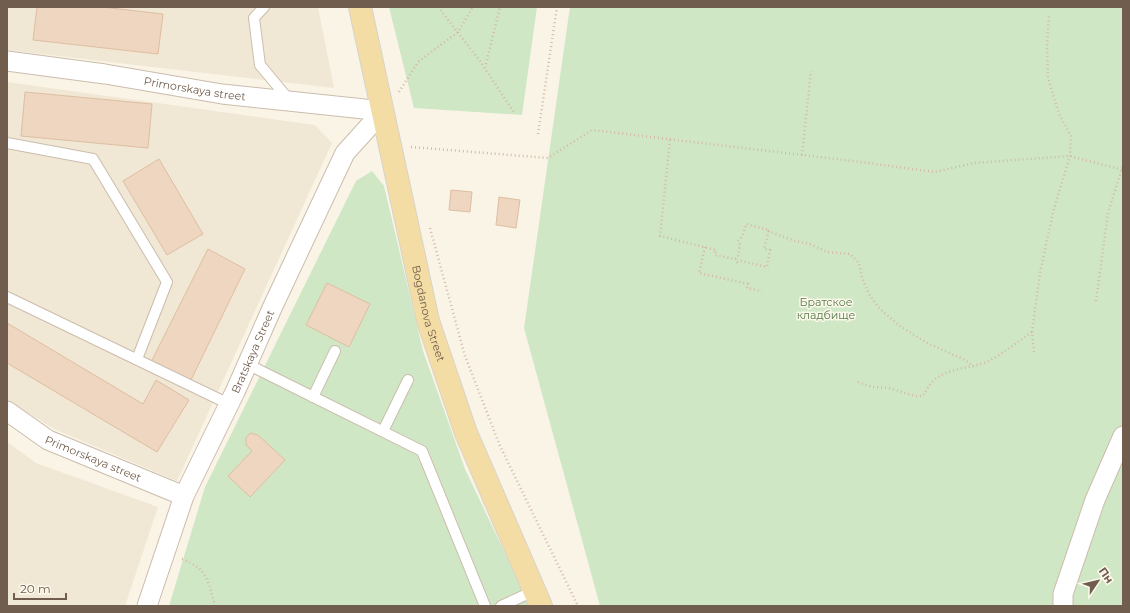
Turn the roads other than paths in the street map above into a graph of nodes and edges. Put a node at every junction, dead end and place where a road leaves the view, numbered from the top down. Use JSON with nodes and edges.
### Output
{"nodes":[{"id":1,"x":264,"y":7,"type":"edge"},
{"id":2,"x":360,"y":7,"type":"edge"},
{"id":3,"x":7,"y":61,"type":"edge"},
{"id":4,"x":290,"y":101,"type":"junction"},
{"id":5,"x":392,"y":105,"type":"junction"},
{"id":6,"x":7,"y":143,"type":"edge"},
{"id":7,"x":7,"y":297,"type":"edge"},
{"id":8,"x":335,"y":351,"type":"dead end"},
{"id":9,"x":137,"y":359,"type":"junction"},
{"id":10,"x":247,"y":364,"type":"junction"},
{"id":11,"x":408,"y":380,"type":"dead end"},
{"id":12,"x":313,"y":397,"type":"junction"},
{"id":13,"x":229,"y":404,"type":"junction"},
{"id":14,"x":7,"y":411,"type":"edge"},
{"id":15,"x":383,"y":431,"type":"junction"},
{"id":16,"x":1123,"y":436,"type":"edge"},
{"id":17,"x":184,"y":496,"type":"junction"},
{"id":18,"x":537,"y":598,"type":"edge"},
{"id":19,"x":147,"y":606,"type":"edge"},
{"id":20,"x":485,"y":606,"type":"edge"},
{"id":21,"x":501,"y":606,"type":"edge"},
{"id":22,"x":1063,"y":606,"type":"edge"}],
"edges":[{"from":1,"to":4,"type":"lane"},
{"from":2,"to":5,"type":"main road","name":"Bogdanova Street"},
{"from":3,"to":4,"type":"street","name":"Primorskaya street"},
{"from":4,"to":5,"type":"street","name":"Primorskaya street"},
{"from":5,"to":10,"type":"street","name":"Bratskaya Street"},
{"from":5,"to":18,"type":"main road","name":"Bogdanova Street"},
{"from":6,"to":9,"type":"lane"},
{"from":7,"to":9,"type":"lane"},
{"from":8,"to":12,"type":"lane"},
{"from":9,"to":13,"type":"lane"},
{"from":10,"to":12,"type":"lane"},
{"from":10,"to":13,"type":"street","name":"Bratskaya Street"},
{"from":11,"to":15,"type":"lane"},
{"from":12,"to":15,"type":"lane"},
{"from":13,"to":17,"type":"street","name":"Bratskaya Street"},
{"from":14,"to":17,"type":"street","name":"Primorskaya street"},
{"from":15,"to":20,"type":"lane"},
{"from":16,"to":22,"type":"street"},
{"from":17,"to":19,"type":"street","name":"Bratskaya Street"},
{"from":18,"to":21,"type":"lane"}]}
